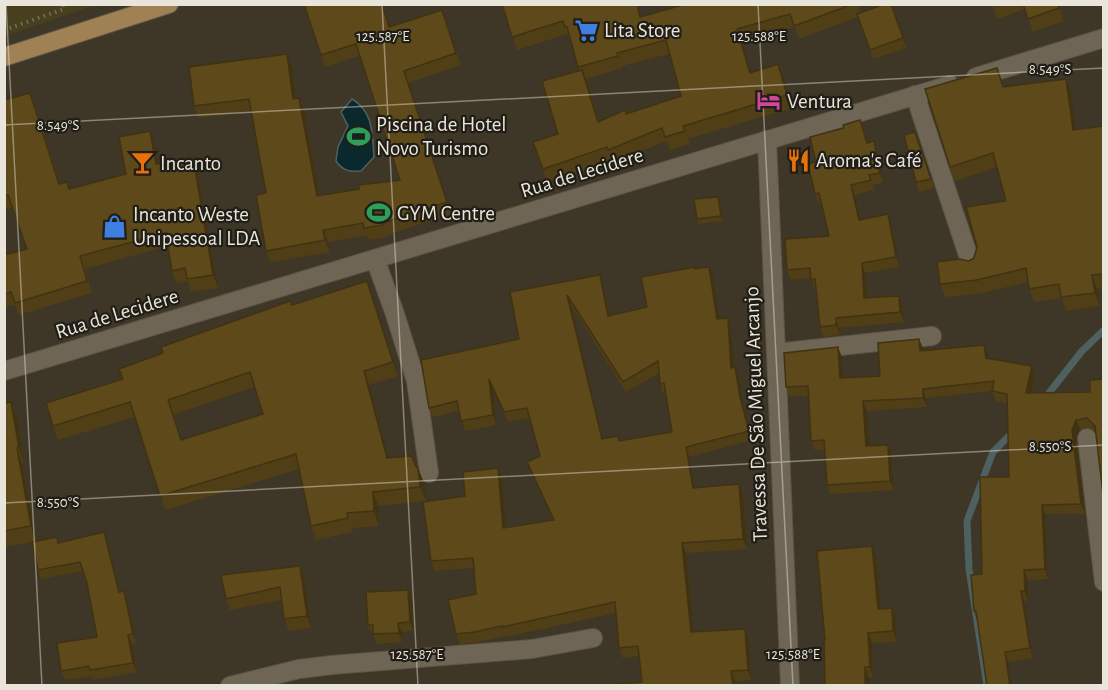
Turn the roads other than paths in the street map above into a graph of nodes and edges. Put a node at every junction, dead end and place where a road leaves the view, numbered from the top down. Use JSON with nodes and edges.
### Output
{"nodes":[{"id":1,"x":169,"y":4,"type":"edge"},
{"id":2,"x":1104,"y":38,"type":"edge"},
{"id":3,"x":4,"y":57,"type":"edge"},
{"id":4,"x":915,"y":95,"type":"junction"},
{"id":5,"x":767,"y":140,"type":"junction"},
{"id":6,"x":375,"y":259,"type":"junction"},
{"id":7,"x":971,"y":264,"type":"edge"},
{"id":8,"x":932,"y":336,"type":"dead end"},
{"id":9,"x":776,"y":353,"type":"junction"},
{"id":10,"x":4,"y":371,"type":"edge"},
{"id":11,"x":1087,"y":438,"type":"dead end"},
{"id":12,"x":429,"y":473,"type":"dead end"},
{"id":13,"x":1104,"y":582,"type":"edge"},
{"id":14,"x":593,"y":638,"type":"dead end"},
{"id":15,"x":230,"y":686,"type":"edge"},
{"id":16,"x":790,"y":686,"type":"edge"}],
"edges":[{"from":1,"to":3,"type":"main road"},
{"from":2,"to":4,"type":"street","name":"Rua de Lecidere"},
{"from":4,"to":5,"type":"street","name":"Rua de Lecidere"},
{"from":4,"to":7,"type":"street"},
{"from":5,"to":6,"type":"street","name":"Rua de Lecidere"},
{"from":5,"to":9,"type":"street","name":"Travessa De São Miguel Arcanjo"},
{"from":6,"to":10,"type":"street","name":"Rua de Lecidere"},
{"from":6,"to":12,"type":"street"},
{"from":8,"to":9,"type":"street"},
{"from":9,"to":16,"type":"street","name":"Travessa De São Miguel Arcanjo"},
{"from":11,"to":13,"type":"street"},
{"from":14,"to":15,"type":"street"}]}
